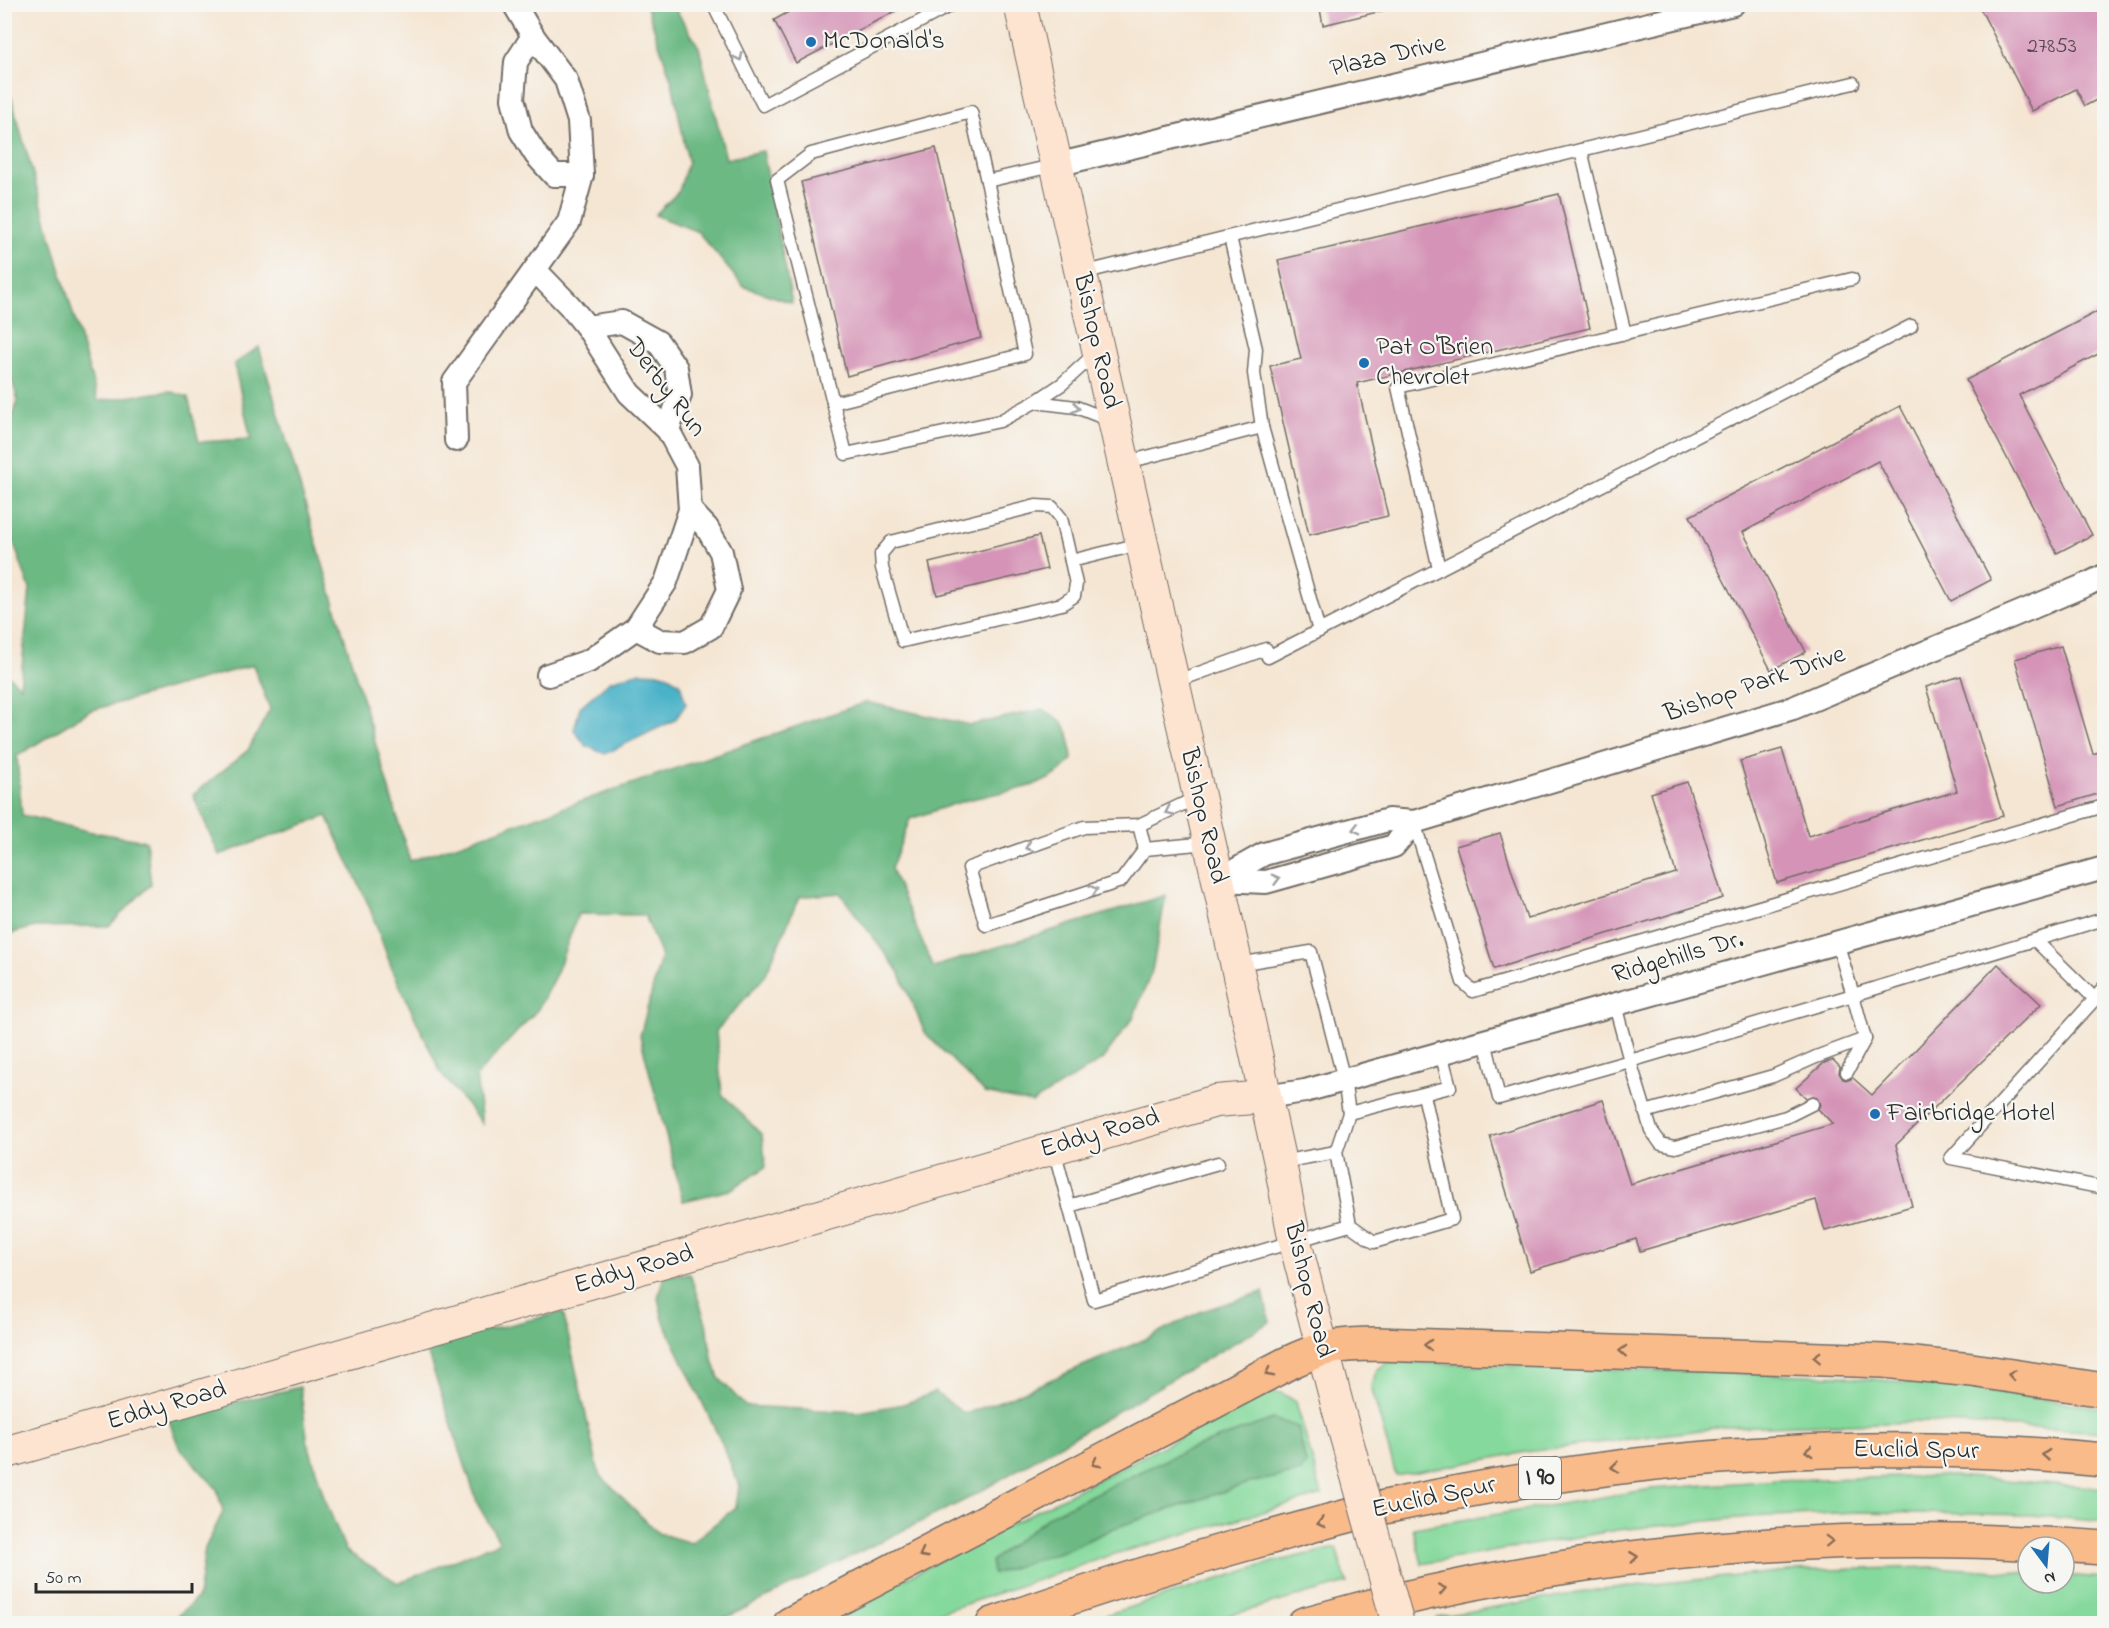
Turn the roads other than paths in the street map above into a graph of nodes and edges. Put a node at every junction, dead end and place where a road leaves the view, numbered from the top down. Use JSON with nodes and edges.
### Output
{"nodes":[{"id":1,"x":514,"y":4,"type":"edge"},
{"id":2,"x":713,"y":4,"type":"edge"},
{"id":3,"x":953,"y":4,"type":"edge"},
{"id":4,"x":1020,"y":4,"type":"edge"},
{"id":5,"x":1733,"y":4,"type":"edge"},
{"id":6,"x":533,"y":36,"type":"junction"},
{"id":7,"x":1853,"y":83,"type":"dead end"},
{"id":8,"x":1581,"y":150,"type":"junction"},
{"id":9,"x":1056,"y":165,"type":"junction"},
{"id":10,"x":582,"y":175,"type":"junction"},
{"id":11,"x":987,"y":181,"type":"junction"},
{"id":12,"x":1230,"y":237,"type":"junction"},
{"id":13,"x":536,"y":271,"type":"junction"},
{"id":14,"x":1081,"y":274,"type":"junction"},
{"id":15,"x":1852,"y":279,"type":"dead end"},
{"id":16,"x":1911,"y":326,"type":"dead end"},
{"id":17,"x":587,"y":327,"type":"junction"},
{"id":18,"x":1625,"y":334,"type":"junction"},
{"id":19,"x":1098,"y":351,"type":"junction"},
{"id":20,"x":1035,"y":402,"type":"junction"},
{"id":21,"x":833,"y":403,"type":"junction"},
{"id":22,"x":1115,"y":422,"type":"junction"},
{"id":23,"x":1262,"y":427,"type":"junction"},
{"id":24,"x":668,"y":430,"type":"junction"},
{"id":25,"x":456,"y":440,"type":"dead end"},
{"id":26,"x":1124,"y":463,"type":"junction"},
{"id":27,"x":690,"y":510,"type":"junction"},
{"id":28,"x":1142,"y":543,"type":"junction"},
{"id":29,"x":1071,"y":561,"type":"junction"},
{"id":30,"x":1439,"y":569,"type":"junction"},
{"id":31,"x":2104,"y":576,"type":"edge"},
{"id":32,"x":636,"y":628,"type":"junction"},
{"id":33,"x":1319,"y":631,"type":"junction"},
{"id":34,"x":548,"y":675,"type":"dead end"},
{"id":35,"x":1173,"y":682,"type":"junction"},
{"id":36,"x":1199,"y":797,"type":"junction"},
{"id":37,"x":2104,"y":806,"type":"edge"},
{"id":38,"x":1414,"y":822,"type":"junction"},
{"id":39,"x":1139,"y":825,"type":"junction"},
{"id":40,"x":1209,"y":843,"type":"junction"},
{"id":41,"x":1145,"y":849,"type":"junction"},
{"id":42,"x":2104,"y":867,"type":"edge"},
{"id":43,"x":1218,"y":880,"type":"junction"},
{"id":44,"x":2104,"y":919,"type":"edge"},
{"id":45,"x":2035,"y":940,"type":"junction"},
{"id":46,"x":1837,"y":942,"type":"junction"},
{"id":47,"x":1236,"y":964,"type":"junction"},
{"id":48,"x":2104,"y":987,"type":"edge"},
{"id":49,"x":1853,"y":995,"type":"junction"},
{"id":50,"x":2095,"y":999,"type":"junction"},
{"id":51,"x":1615,"y":1005,"type":"junction"},
{"id":52,"x":1865,"y":1039,"type":"junction"},
{"id":53,"x":1485,"y":1041,"type":"junction"},
{"id":54,"x":1441,"y":1053,"type":"junction"},
{"id":55,"x":1630,"y":1061,"type":"junction"},
{"id":56,"x":1847,"y":1072,"type":"dead end"},
{"id":57,"x":1344,"y":1080,"type":"junction"},
{"id":58,"x":1424,"y":1095,"type":"junction"},
{"id":59,"x":1265,"y":1097,"type":"junction"},
{"id":60,"x":1812,"y":1104,"type":"dead end"},
{"id":61,"x":1645,"y":1112,"type":"junction"},
{"id":62,"x":1349,"y":1113,"type":"junction"},
{"id":63,"x":1054,"y":1148,"type":"junction"},
{"id":64,"x":1336,"y":1152,"type":"junction"},
{"id":65,"x":1218,"y":1163,"type":"dead end"},
{"id":66,"x":1280,"y":1163,"type":"junction"},
{"id":67,"x":2104,"y":1188,"type":"edge"},
{"id":68,"x":1070,"y":1206,"type":"junction"},
{"id":69,"x":1350,"y":1225,"type":"junction"},
{"id":70,"x":1295,"y":1242,"type":"junction"},
{"id":71,"x":1322,"y":1348,"type":"junction"},
{"id":72,"x":2104,"y":1390,"type":"edge"},
{"id":73,"x":4,"y":1453,"type":"edge"},
{"id":74,"x":2104,"y":1460,"type":"edge"},
{"id":75,"x":2104,"y":1548,"type":"edge"},
{"id":76,"x":790,"y":1623,"type":"edge"},
{"id":77,"x":993,"y":1623,"type":"edge"},
{"id":78,"x":1304,"y":1623,"type":"edge"},
{"id":79,"x":1398,"y":1623,"type":"edge"}],
"edges":[{"from":1,"to":6,"type":"street"},
{"from":2,"to":3,"type":"lane","one_way":true},
{"from":4,"to":9,"type":"main road","name":"Bishop Road"},
{"from":5,"to":9,"type":"street","name":"Plaza Drive"},
{"from":6,"to":10,"type":"street"},
{"from":6,"to":10,"type":"street"},
{"from":7,"to":8,"type":"lane"},
{"from":8,"to":12,"type":"lane"},
{"from":8,"to":18,"type":"lane"},
{"from":9,"to":11,"type":"lane"},
{"from":9,"to":14,"type":"main road","name":"Bishop Road"},
{"from":10,"to":13,"type":"street"},
{"from":11,"to":21,"type":"lane"},
{"from":11,"to":21,"type":"lane"},
{"from":12,"to":14,"type":"lane"},
{"from":12,"to":23,"type":"lane"},
{"from":13,"to":17,"type":"street","name":"Derby Run"},
{"from":13,"to":25,"type":"street"},
{"from":14,"to":19,"type":"main road","name":"Bishop Road"},
{"from":15,"to":18,"type":"lane"},
{"from":16,"to":30,"type":"lane"},
{"from":17,"to":24,"type":"street","name":"Derby Run"},
{"from":17,"to":24,"type":"street"},
{"from":18,"to":30,"type":"lane"},
{"from":19,"to":20,"type":"lane"},
{"from":19,"to":22,"type":"main road","name":"Bishop Road"},
{"from":20,"to":21,"type":"lane"},
{"from":20,"to":22,"type":"lane","one_way":true},
{"from":22,"to":26,"type":"main road","name":"Bishop Road"},
{"from":23,"to":26,"type":"lane"},
{"from":23,"to":33,"type":"lane"},
{"from":24,"to":27,"type":"street","name":"Derby Run"},
{"from":26,"to":28,"type":"main road","name":"Bishop Road"},
{"from":27,"to":32,"type":"street","name":"Derby Run"},
{"from":27,"to":32,"type":"street"},
{"from":28,"to":29,"type":"lane"},
{"from":28,"to":35,"type":"main road","name":"Bishop Road"},
{"from":29,"to":29,"type":"lane"},
{"from":30,"to":33,"type":"lane"},
{"from":31,"to":38,"type":"street","name":"Bishop Park Drive"},
{"from":32,"to":34,"type":"street","name":"Derby Run"},
{"from":33,"to":35,"type":"lane"},
{"from":35,"to":36,"type":"main road","name":"Bishop Road"},
{"from":36,"to":39,"type":"lane","one_way":true},
{"from":36,"to":40,"type":"main road","name":"Bishop Road"},
{"from":37,"to":38,"type":"lane"},
{"from":38,"to":43,"type":"street"},
{"from":39,"to":41,"type":"lane"},
{"from":39,"to":41,"type":"lane","one_way":true},
{"from":40,"to":41,"type":"lane"},
{"from":40,"to":43,"type":"main road","name":"Bishop Road"},
{"from":42,"to":46,"type":"street","name":"Ridgehills Dr."},
{"from":43,"to":47,"type":"main road","name":"Bishop Road"},
{"from":44,"to":45,"type":"lane"},
{"from":45,"to":49,"type":"lane"},
{"from":45,"to":50,"type":"lane"},
{"from":46,"to":49,"type":"lane"},
{"from":46,"to":51,"type":"street","name":"Ridgehills Dr."},
{"from":47,"to":57,"type":"lane"},
{"from":47,"to":59,"type":"main road","name":"Bishop Road"},
{"from":48,"to":50,"type":"lane"},
{"from":49,"to":52,"type":"lane"},
{"from":49,"to":55,"type":"lane"},
{"from":50,"to":67,"type":"lane"},
{"from":51,"to":53,"type":"street","name":"Ridgehills Dr."},
{"from":51,"to":55,"type":"lane"},
{"from":52,"to":56,"type":"lane"},
{"from":52,"to":61,"type":"lane"},
{"from":53,"to":54,"type":"street","name":"Ridgehills Dr."},
{"from":53,"to":55,"type":"lane"},
{"from":54,"to":57,"type":"street","name":"Ridgehills Dr."},
{"from":54,"to":58,"type":"lane"},
{"from":55,"to":61,"type":"lane"},
{"from":57,"to":59,"type":"street","name":"Ridgehills Dr."},
{"from":57,"to":62,"type":"lane"},
{"from":58,"to":62,"type":"lane"},
{"from":58,"to":69,"type":"lane"},
{"from":59,"to":63,"type":"main road","name":"Eddy Road"},
{"from":59,"to":66,"type":"main road","name":"Bishop Road"},
{"from":60,"to":61,"type":"lane"},
{"from":62,"to":64,"type":"lane"},
{"from":63,"to":68,"type":"lane"},
{"from":63,"to":73,"type":"main road","name":"Eddy Road"},
{"from":64,"to":66,"type":"lane"},
{"from":64,"to":69,"type":"lane"},
{"from":65,"to":68,"type":"lane"},
{"from":66,"to":70,"type":"main road","name":"Bishop Road"},
{"from":68,"to":70,"type":"lane"},
{"from":69,"to":70,"type":"lane"},
{"from":70,"to":71,"type":"main road","name":"Bishop Road"},
{"from":72,"to":71,"type":"highway","one_way":true},
{"from":71,"to":76,"type":"highway","one_way":true},
{"from":71,"to":79,"type":"main road","name":"Bishop Road","bridge":true},
{"from":74,"to":77,"type":"highway","name":"Euclid Spur","number":"I 90","one_way":true},
{"from":78,"to":75,"type":"highway","one_way":true}]}
